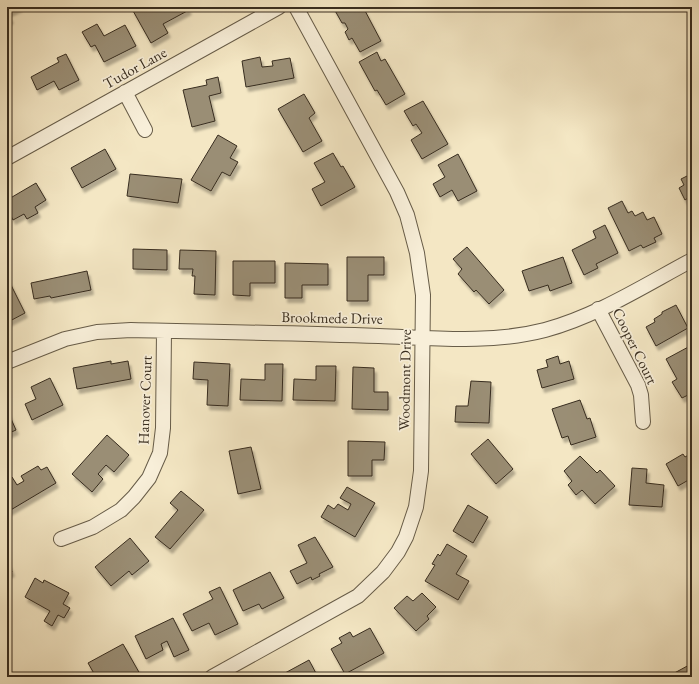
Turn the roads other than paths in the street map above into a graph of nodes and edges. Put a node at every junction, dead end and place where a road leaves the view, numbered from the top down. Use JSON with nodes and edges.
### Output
{"nodes":[{"id":1,"x":279,"y":7,"type":"edge"},
{"id":2,"x":296,"y":7,"type":"edge"},
{"id":3,"x":125,"y":92,"type":"junction"},
{"id":4,"x":145,"y":130,"type":"dead end"},
{"id":5,"x":7,"y":158,"type":"edge"},
{"id":6,"x":692,"y":260,"type":"edge"},
{"id":7,"x":598,"y":309,"type":"junction"},
{"id":8,"x":164,"y":331,"type":"junction"},
{"id":9,"x":423,"y":338,"type":"junction"},
{"id":10,"x":7,"y":362,"type":"edge"},
{"id":11,"x":643,"y":422,"type":"dead end"},
{"id":12,"x":61,"y":539,"type":"dead end"},
{"id":13,"x":212,"y":677,"type":"edge"}],
"edges":[{"from":1,"to":3,"type":"street","name":"Tudor Lane"},
{"from":2,"to":9,"type":"street","name":"Woodmont Drive"},
{"from":3,"to":4,"type":"street"},
{"from":3,"to":5,"type":"street","name":"Tudor Lane"},
{"from":6,"to":7,"type":"street","name":"Brookmede Drive"},
{"from":7,"to":9,"type":"street","name":"Brookmede Drive"},
{"from":7,"to":11,"type":"street","name":"Cooper Court"},
{"from":8,"to":9,"type":"street","name":"Brookmede Drive"},
{"from":8,"to":10,"type":"street","name":"Brookmede Drive"},
{"from":8,"to":12,"type":"street","name":"Hanover Court"},
{"from":9,"to":13,"type":"street","name":"Woodmont Drive"}]}
